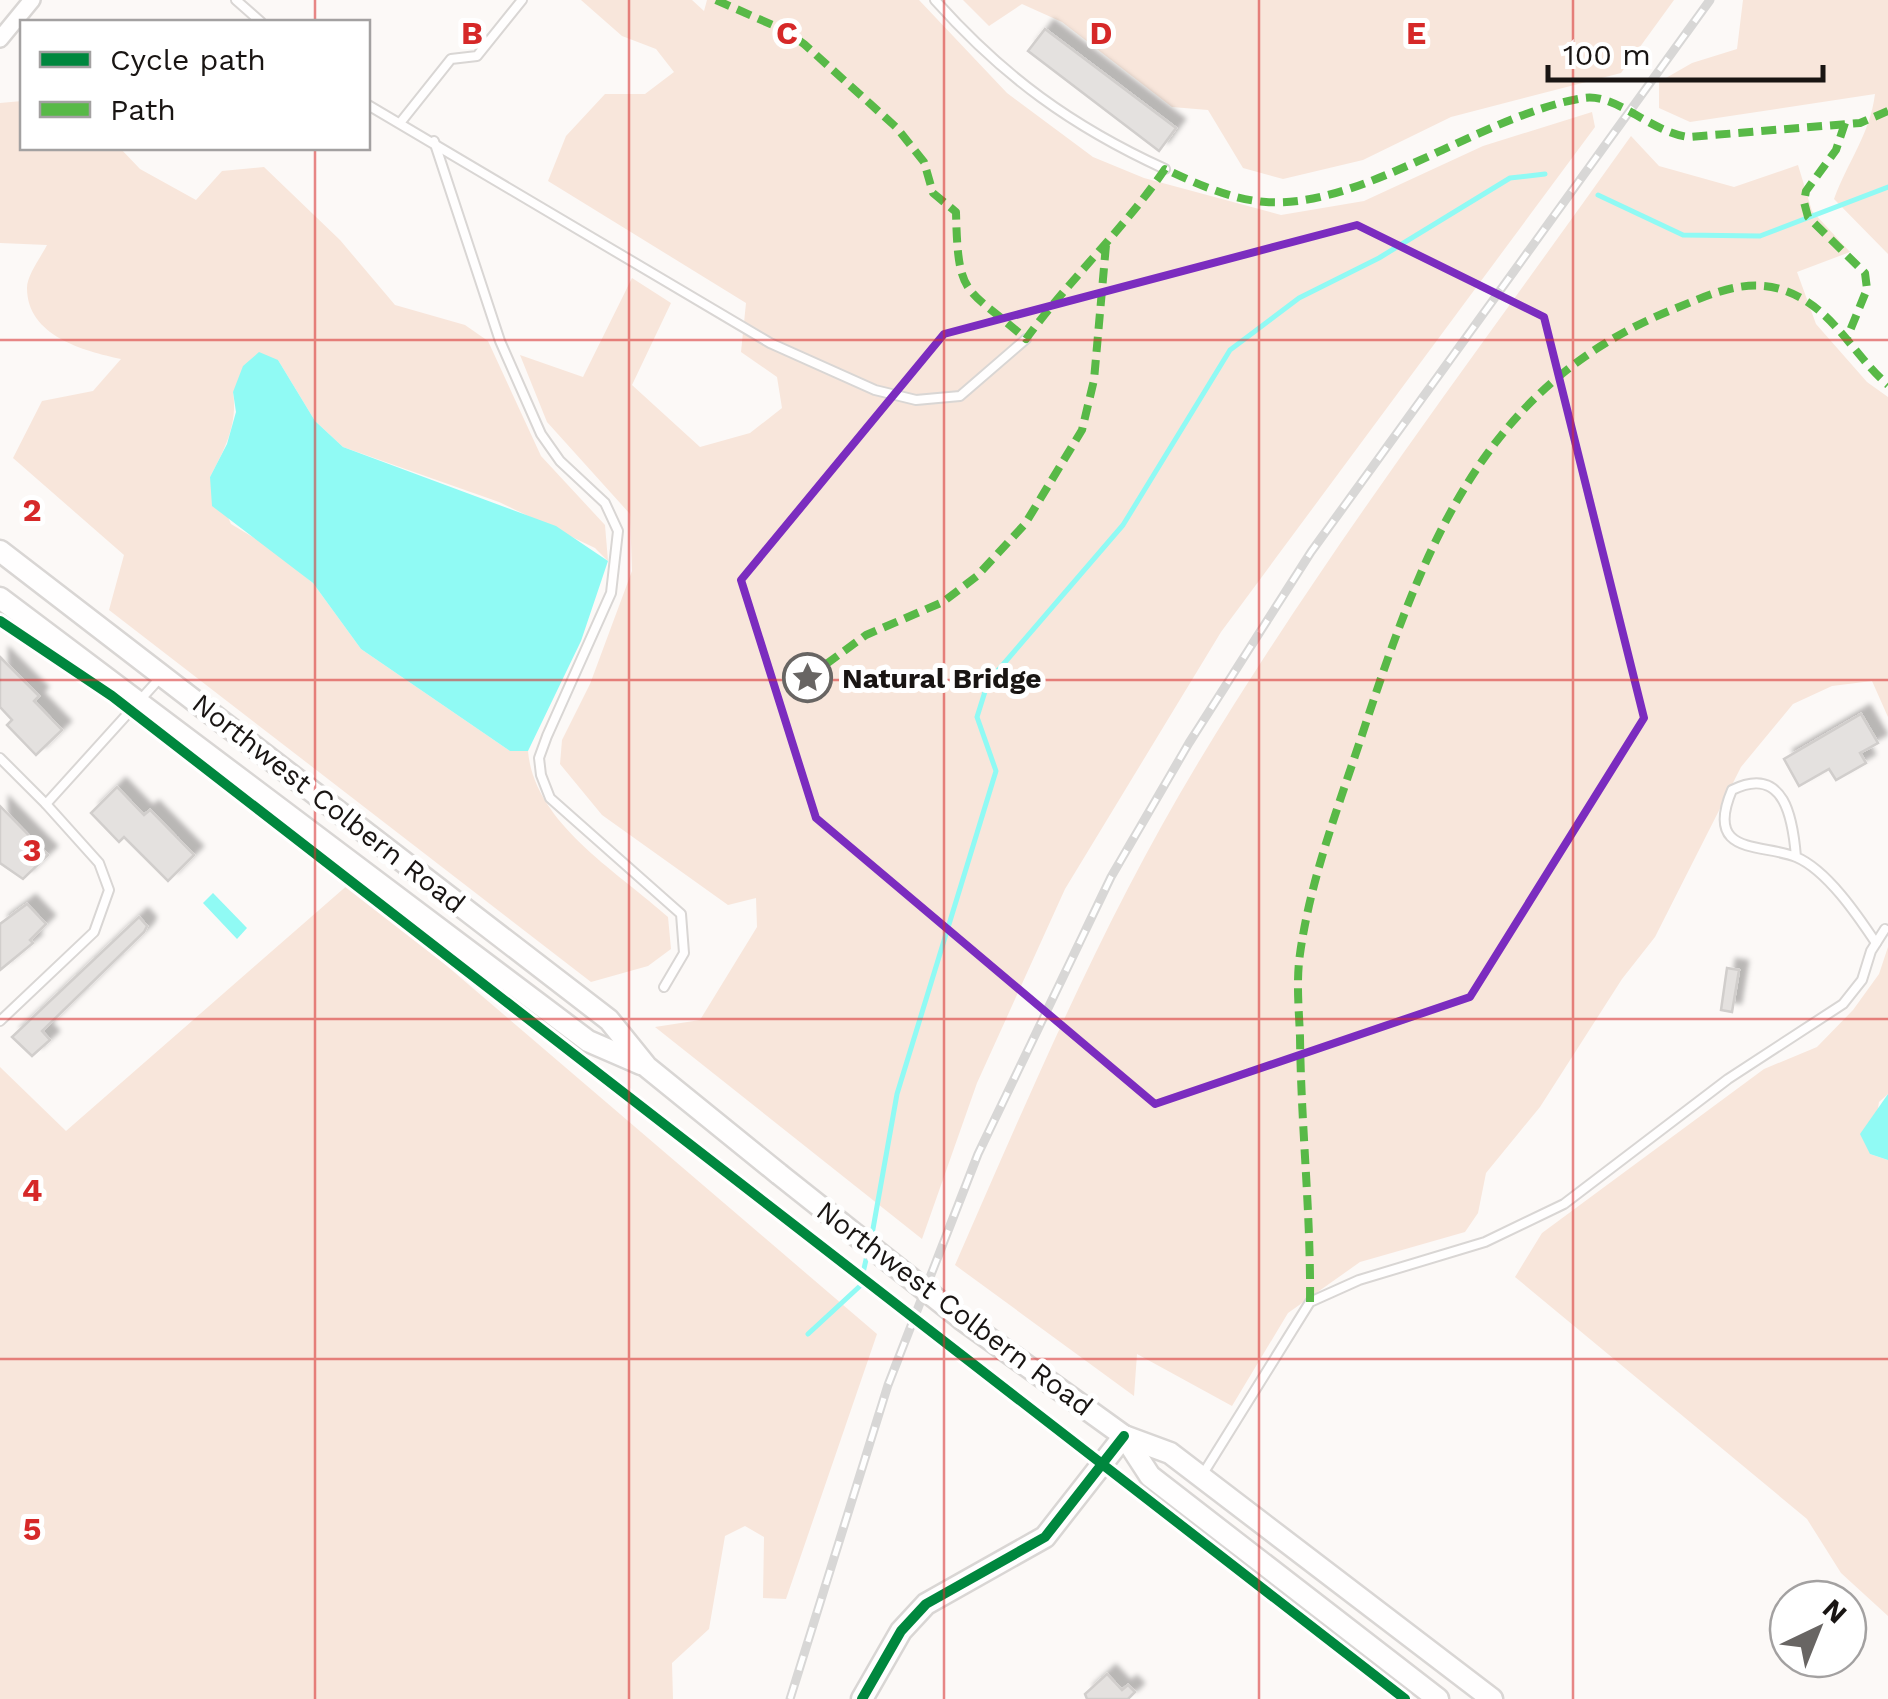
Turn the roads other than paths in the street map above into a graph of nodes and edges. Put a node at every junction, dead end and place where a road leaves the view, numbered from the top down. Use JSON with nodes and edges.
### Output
{"nodes":[{"id":1,"x":32,"y":0,"type":"edge"},
{"id":2,"x":236,"y":0,"type":"edge"},
{"id":3,"x":522,"y":0,"type":"edge"},
{"id":4,"x":934,"y":0,"type":"edge"},
{"id":5,"x":259,"y":20,"type":"edge"},
{"id":6,"x":0,"y":39,"type":"edge"},
{"id":7,"x":370,"y":106,"type":"edge"},
{"id":8,"x":400,"y":123,"type":"junction"},
{"id":9,"x":434,"y":141,"type":"junction"},
{"id":10,"x":1165,"y":168,"type":"dead end"},
{"id":11,"x":1026,"y":339,"type":"dead end"},
{"id":12,"x":0,"y":551,"type":"edge"},
{"id":13,"x":0,"y":598,"type":"edge"},
{"id":14,"x":163,"y":674,"type":"junction"},
{"id":15,"x":142,"y":702,"type":"junction"},
{"id":16,"x":0,"y":758,"type":"edge"},
{"id":17,"x":46,"y":804,"type":"junction"},
{"id":18,"x":1796,"y":857,"type":"junction"},
{"id":19,"x":1885,"y":928,"type":"dead end"},
{"id":20,"x":1876,"y":943,"type":"junction"},
{"id":21,"x":664,"y":988,"type":"dead end"},
{"id":22,"x":0,"y":1021,"type":"edge"},
{"id":23,"x":647,"y":1067,"type":"junction"},
{"id":24,"x":1124,"y":1436,"type":"junction"},
{"id":25,"x":1202,"y":1477,"type":"junction"},
{"id":26,"x":862,"y":1699,"type":"edge"},
{"id":27,"x":1438,"y":1699,"type":"edge"},
{"id":28,"x":1492,"y":1699,"type":"edge"}],
"edges":[{"from":1,"to":6,"type":"street"},
{"from":2,"to":5,"type":"lane"},
{"from":3,"to":8,"type":"lane"},
{"from":4,"to":10,"type":"lane"},
{"from":7,"to":8,"type":"lane"},
{"from":8,"to":9,"type":"lane"},
{"from":9,"to":11,"type":"lane"},
{"from":9,"to":21,"type":"lane"},
{"from":12,"to":14,"type":"main road","name":"Northwest Colbern Road"},
{"from":13,"to":15,"type":"main road","name":"Northwest Colbern Road"},
{"from":14,"to":15,"type":"lane"},
{"from":14,"to":23,"type":"main road","name":"Northwest Colbern Road"},
{"from":15,"to":17,"type":"lane"},
{"from":15,"to":23,"type":"main road","name":"Northwest Colbern Road"},
{"from":16,"to":17,"type":"lane"},
{"from":17,"to":22,"type":"lane"},
{"from":18,"to":18,"type":"lane"},
{"from":18,"to":20,"type":"lane"},
{"from":19,"to":20,"type":"lane"},
{"from":20,"to":25,"type":"lane"},
{"from":23,"to":24,"type":"main road","name":"Northwest Colbern Road","bridge":true},
{"from":24,"to":25,"type":"main road","name":"Northwest Colbern Road"},
{"from":24,"to":26,"type":"main road"},
{"from":24,"to":27,"type":"main road","name":"Northwest Colbern Road"},
{"from":25,"to":28,"type":"main road","name":"Northwest Colbern Road"}]}
